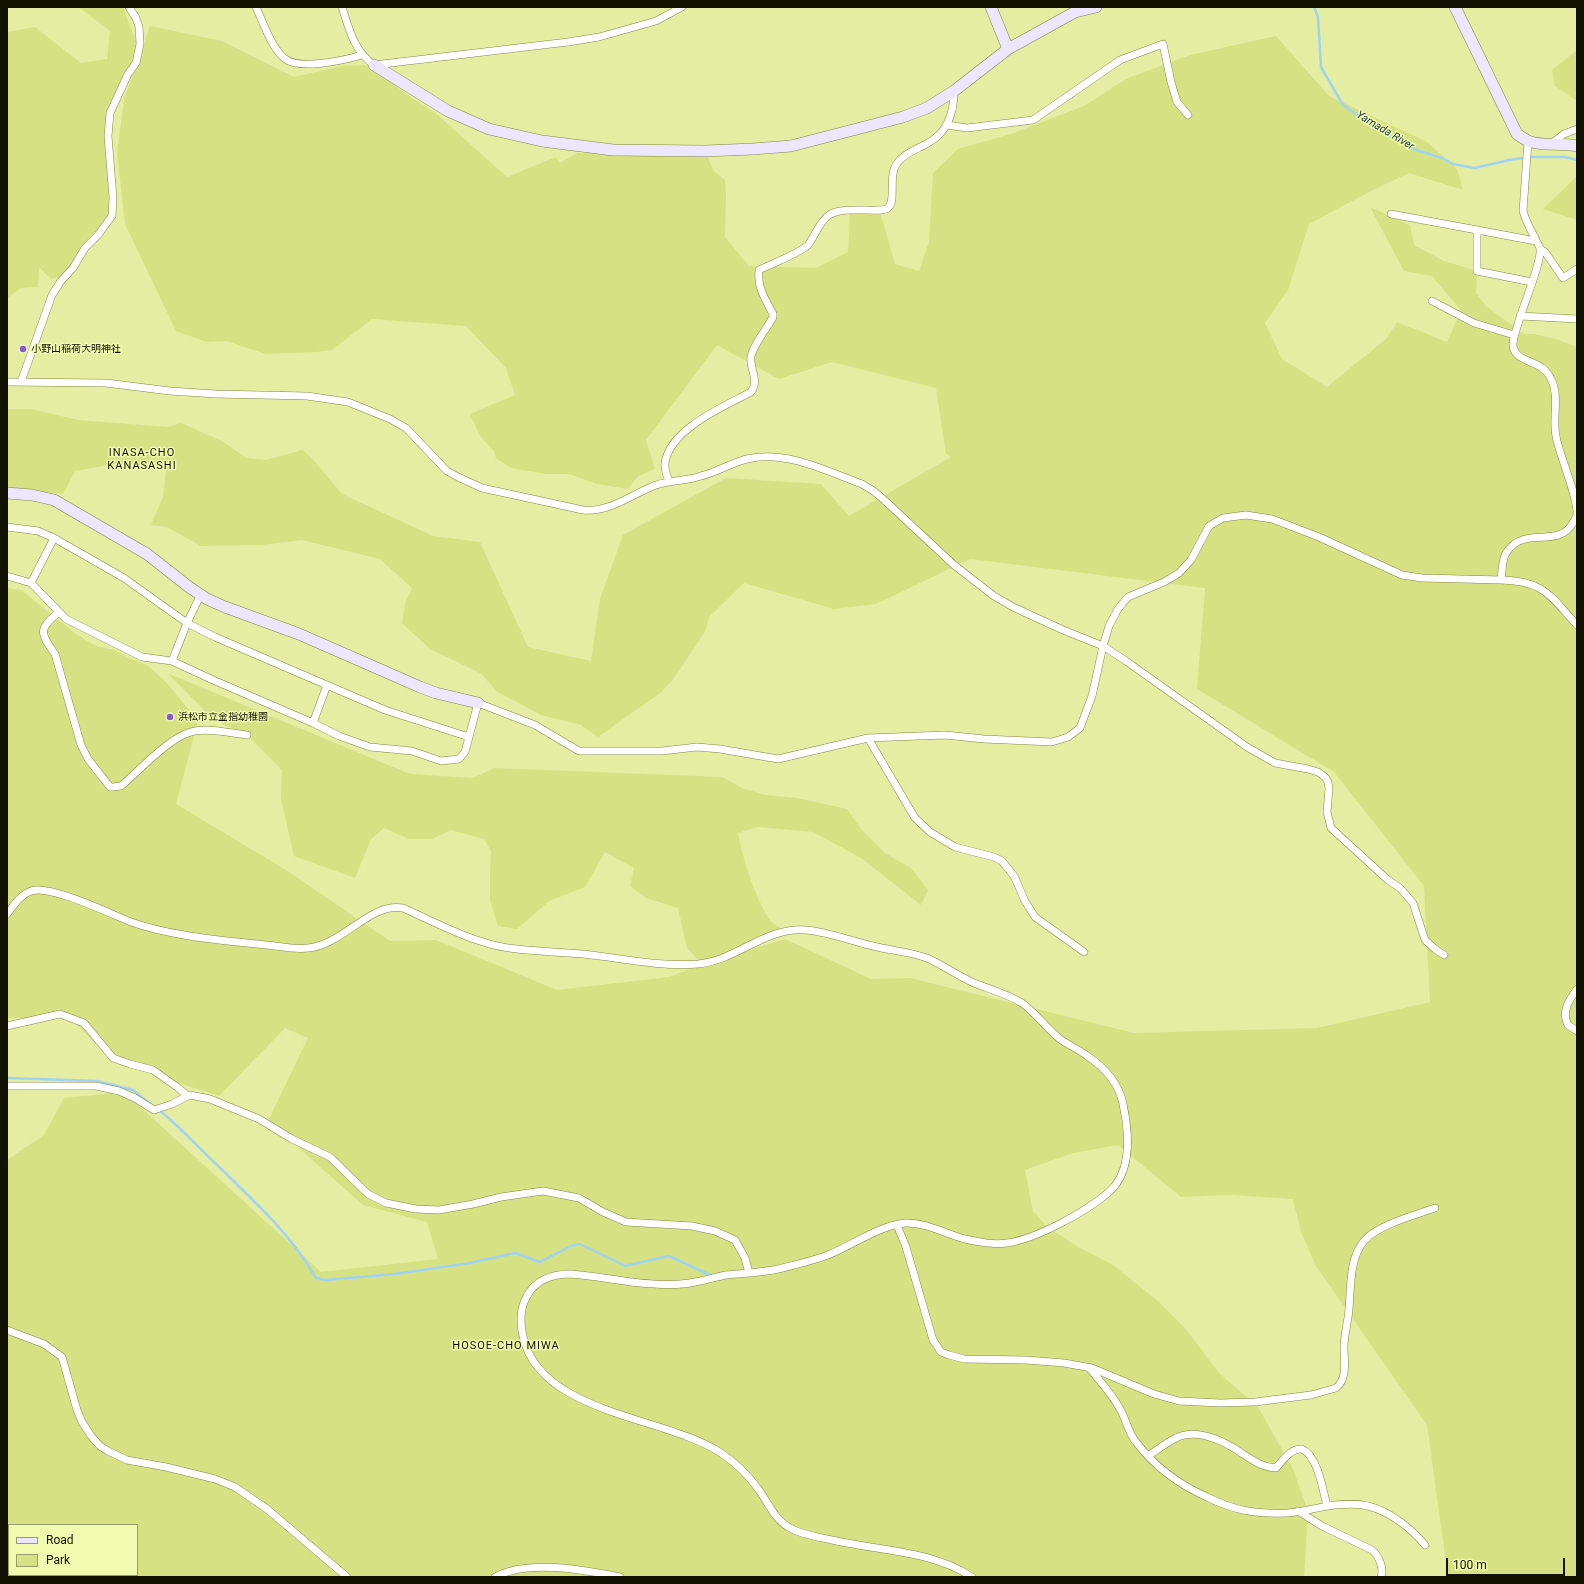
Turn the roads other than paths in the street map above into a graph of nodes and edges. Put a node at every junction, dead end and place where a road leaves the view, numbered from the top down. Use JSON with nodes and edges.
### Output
{"nodes":[{"id":1,"x":129,"y":7,"type":"edge"},
{"id":2,"x":256,"y":7,"type":"edge"},
{"id":3,"x":342,"y":7,"type":"edge"},
{"id":4,"x":682,"y":7,"type":"edge"},
{"id":5,"x":991,"y":7,"type":"edge"},
{"id":6,"x":1096,"y":7,"type":"edge"},
{"id":7,"x":1455,"y":7,"type":"edge"},
{"id":8,"x":1008,"y":50,"type":"junction"},
{"id":9,"x":362,"y":55,"type":"junction"},
{"id":10,"x":374,"y":65,"type":"junction"},
{"id":11,"x":954,"y":91,"type":"junction"},
{"id":12,"x":1188,"y":115,"type":"dead end"},
{"id":13,"x":947,"y":125,"type":"junction"},
{"id":14,"x":1577,"y":129,"type":"edge"},
{"id":15,"x":1528,"y":144,"type":"junction"},
{"id":16,"x":1551,"y":144,"type":"junction"},
{"id":17,"x":1577,"y":146,"type":"edge"},
{"id":18,"x":1391,"y":214,"type":"dead end"},
{"id":19,"x":1477,"y":230,"type":"junction"},
{"id":20,"x":1536,"y":241,"type":"junction"},
{"id":21,"x":1540,"y":249,"type":"junction"},
{"id":22,"x":1577,"y":269,"type":"edge"},
{"id":23,"x":1532,"y":282,"type":"junction"},
{"id":24,"x":1432,"y":301,"type":"dead end"},
{"id":25,"x":1520,"y":316,"type":"junction"},
{"id":26,"x":1577,"y":319,"type":"edge"},
{"id":27,"x":1514,"y":335,"type":"junction"},
{"id":28,"x":7,"y":382,"type":"edge"},
{"id":29,"x":20,"y":382,"type":"junction"},
{"id":30,"x":669,"y":481,"type":"junction"},
{"id":31,"x":7,"y":493,"type":"edge"},
{"id":32,"x":7,"y":527,"type":"edge"},
{"id":33,"x":54,"y":538,"type":"junction"},
{"id":34,"x":7,"y":576,"type":"edge"},
{"id":35,"x":1501,"y":580,"type":"junction"},
{"id":36,"x":32,"y":583,"type":"junction"},
{"id":37,"x":201,"y":594,"type":"junction"},
{"id":38,"x":59,"y":612,"type":"junction"},
{"id":39,"x":187,"y":623,"type":"junction"},
{"id":40,"x":1577,"y":625,"type":"edge"},
{"id":41,"x":1103,"y":646,"type":"junction"},
{"id":42,"x":172,"y":661,"type":"junction"},
{"id":43,"x":327,"y":685,"type":"junction"},
{"id":44,"x":478,"y":703,"type":"junction"},
{"id":45,"x":313,"y":723,"type":"junction"},
{"id":46,"x":247,"y":735,"type":"dead end"},
{"id":47,"x":469,"y":737,"type":"junction"},
{"id":48,"x":868,"y":738,"type":"junction"},
{"id":49,"x":7,"y":914,"type":"edge"},
{"id":50,"x":1084,"y":952,"type":"dead end"},
{"id":51,"x":1444,"y":955,"type":"dead end"},
{"id":52,"x":1577,"y":989,"type":"edge"},
{"id":53,"x":7,"y":1026,"type":"edge"},
{"id":54,"x":1577,"y":1032,"type":"edge"},
{"id":55,"x":7,"y":1086,"type":"edge"},
{"id":56,"x":188,"y":1096,"type":"junction"},
{"id":57,"x":1435,"y":1208,"type":"dead end"},
{"id":58,"x":897,"y":1225,"type":"junction"},
{"id":59,"x":749,"y":1273,"type":"junction"},
{"id":60,"x":7,"y":1330,"type":"edge"},
{"id":61,"x":1089,"y":1368,"type":"junction"},
{"id":62,"x":1148,"y":1456,"type":"junction"},
{"id":63,"x":1327,"y":1506,"type":"junction"},
{"id":64,"x":1298,"y":1511,"type":"junction"},
{"id":65,"x":1425,"y":1545,"type":"dead end"},
{"id":66,"x":347,"y":1577,"type":"edge"},
{"id":67,"x":496,"y":1577,"type":"edge"},
{"id":68,"x":620,"y":1577,"type":"edge"},
{"id":69,"x":972,"y":1577,"type":"edge"},
{"id":70,"x":1381,"y":1577,"type":"edge"}],
"edges":[{"from":1,"to":29,"type":"street"},
{"from":2,"to":9,"type":"street"},
{"from":3,"to":9,"type":"street"},
{"from":4,"to":10,"type":"street"},
{"from":5,"to":8,"type":"street"},
{"from":6,"to":8,"type":"street"},
{"from":7,"to":15,"type":"street"},
{"from":8,"to":11,"type":"street"},
{"from":9,"to":10,"type":"street"},
{"from":10,"to":11,"type":"street"},
{"from":11,"to":13,"type":"street"},
{"from":12,"to":13,"type":"street"},
{"from":13,"to":30,"type":"street"},
{"from":14,"to":16,"type":"street"},
{"from":15,"to":16,"type":"street"},
{"from":15,"to":20,"type":"street"},
{"from":16,"to":17,"type":"street"},
{"from":18,"to":19,"type":"street"},
{"from":19,"to":20,"type":"street"},
{"from":19,"to":23,"type":"street"},
{"from":20,"to":21,"type":"street"},
{"from":21,"to":22,"type":"street"},
{"from":21,"to":23,"type":"street"},
{"from":23,"to":25,"type":"street"},
{"from":24,"to":27,"type":"street"},
{"from":25,"to":26,"type":"street"},
{"from":25,"to":27,"type":"street"},
{"from":27,"to":35,"type":"street"},
{"from":28,"to":29,"type":"street"},
{"from":29,"to":30,"type":"street"},
{"from":30,"to":41,"type":"street"},
{"from":31,"to":37,"type":"street"},
{"from":32,"to":33,"type":"street"},
{"from":33,"to":36,"type":"street"},
{"from":33,"to":39,"type":"street"},
{"from":34,"to":36,"type":"street"},
{"from":35,"to":40,"type":"street"},
{"from":35,"to":41,"type":"street"},
{"from":36,"to":38,"type":"street"},
{"from":37,"to":39,"type":"street"},
{"from":37,"to":44,"type":"street"},
{"from":38,"to":42,"type":"street"},
{"from":38,"to":46,"type":"street"},
{"from":39,"to":42,"type":"street"},
{"from":39,"to":43,"type":"street"},
{"from":41,"to":48,"type":"street"},
{"from":41,"to":51,"type":"street"},
{"from":42,"to":45,"type":"street"},
{"from":43,"to":45,"type":"street"},
{"from":43,"to":47,"type":"street"},
{"from":44,"to":47,"type":"street"},
{"from":44,"to":48,"type":"street"},
{"from":45,"to":47,"type":"street"},
{"from":48,"to":50,"type":"street"},
{"from":49,"to":58,"type":"street"},
{"from":52,"to":54,"type":"street"},
{"from":53,"to":56,"type":"street"},
{"from":55,"to":56,"type":"street"},
{"from":56,"to":59,"type":"street"},
{"from":57,"to":61,"type":"street"},
{"from":58,"to":59,"type":"street"},
{"from":58,"to":61,"type":"street"},
{"from":59,"to":69,"type":"street"},
{"from":60,"to":66,"type":"street"},
{"from":61,"to":62,"type":"street"},
{"from":62,"to":63,"type":"street"},
{"from":62,"to":64,"type":"street"},
{"from":63,"to":64,"type":"street"},
{"from":63,"to":65,"type":"street"},
{"from":64,"to":70,"type":"street"},
{"from":67,"to":68,"type":"street"}]}
